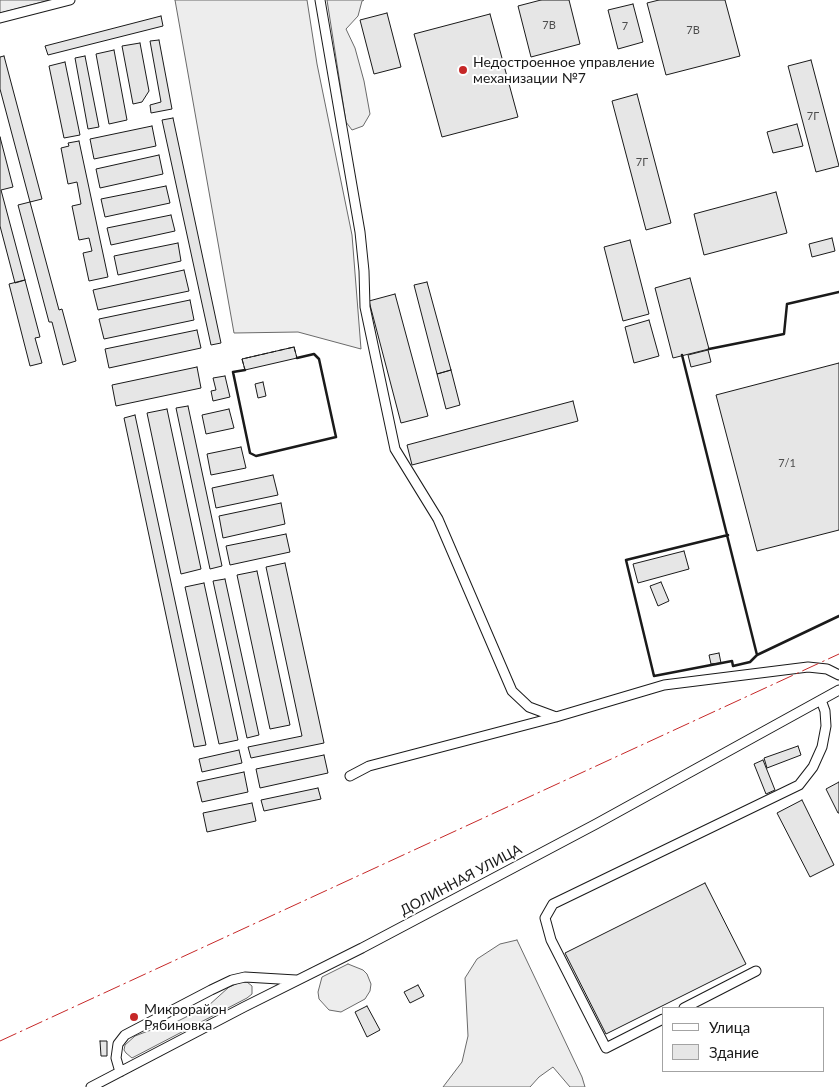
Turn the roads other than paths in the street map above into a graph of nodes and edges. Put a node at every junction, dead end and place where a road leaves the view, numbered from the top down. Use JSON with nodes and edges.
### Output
{"nodes":[{"id":1,"x":70,"y":0,"type":"edge"},
{"id":2,"x":320,"y":0,"type":"edge"},
{"id":3,"x":0,"y":18,"type":"edge"},
{"id":4,"x":839,"y":675,"type":"edge"},
{"id":5,"x":839,"y":690,"type":"edge"},
{"id":6,"x":821,"y":700,"type":"junction"},
{"id":7,"x":556,"y":717,"type":"junction"},
{"id":8,"x":350,"y":776,"type":"dead end"},
{"id":9,"x":756,"y":971,"type":"dead end"},
{"id":10,"x":299,"y":980,"type":"junction"},
{"id":11,"x":686,"y":1007,"type":"edge"},
{"id":12,"x":662,"y":1020,"type":"edge"},
{"id":13,"x":120,"y":1072,"type":"junction"},
{"id":14,"x":91,"y":1087,"type":"edge"}],
"edges":[{"from":1,"to":3,"type":"street"},
{"from":2,"to":7,"type":"street"},
{"from":4,"to":7,"type":"street"},
{"from":5,"to":6,"type":"street","name":"ДОЛИННАЯ УЛИЦА"},
{"from":6,"to":10,"type":"street","name":"ДОЛИННАЯ УЛИЦА"},
{"from":6,"to":12,"type":"street"},
{"from":7,"to":8,"type":"street"},
{"from":9,"to":11,"type":"street"},
{"from":10,"to":13,"type":"street","name":"ДОЛИННАЯ УЛИЦА"},
{"from":10,"to":13,"type":"street"},
{"from":13,"to":14,"type":"street","name":"ДОЛИННАЯ УЛИЦА"}]}
